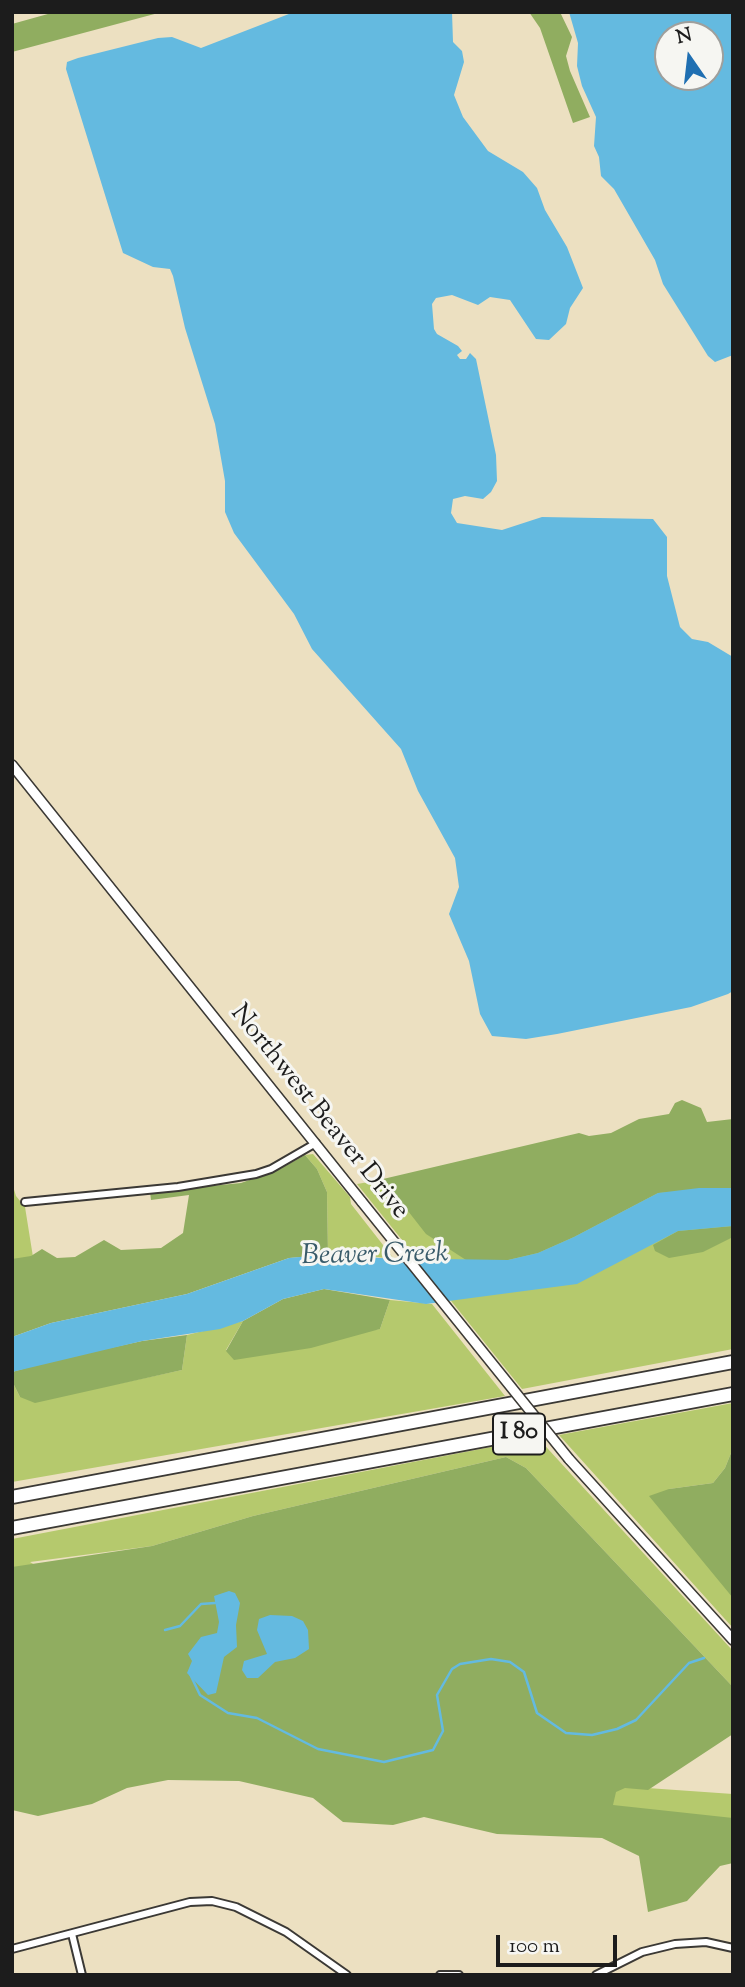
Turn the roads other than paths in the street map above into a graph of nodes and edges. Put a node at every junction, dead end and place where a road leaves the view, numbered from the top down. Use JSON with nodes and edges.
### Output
{"nodes":[{"id":1,"x":12,"y":765,"type":"edge"},
{"id":2,"x":316,"y":1143,"type":"junction"},
{"id":3,"x":25,"y":1202,"type":"dead end"},
{"id":4,"x":733,"y":1362,"type":"edge"},
{"id":5,"x":733,"y":1394,"type":"edge"},
{"id":6,"x":12,"y":1497,"type":"edge"},
{"id":7,"x":12,"y":1528,"type":"edge"},
{"id":8,"x":733,"y":1640,"type":"edge"},
{"id":9,"x":72,"y":1934,"type":"junction"},
{"id":10,"x":733,"y":1948,"type":"edge"},
{"id":11,"x":12,"y":1949,"type":"edge"},
{"id":12,"x":82,"y":1975,"type":"edge"},
{"id":13,"x":347,"y":1975,"type":"edge"},
{"id":14,"x":440,"y":1975,"type":"edge"},
{"id":15,"x":458,"y":1975,"type":"edge"},
{"id":16,"x":596,"y":1975,"type":"edge"}],
"edges":[{"from":1,"to":2,"type":"main road","name":"Northwest Beaver Drive"},
{"from":2,"to":3,"type":"street"},
{"from":2,"to":8,"type":"main road","name":"Northwest Beaver Drive","bridge":true},
{"from":4,"to":6,"type":"highway","number":"I 80"},
{"from":5,"to":7,"type":"highway","number":"I 80"},
{"from":9,"to":11,"type":"street"},
{"from":9,"to":12,"type":"street"},
{"from":9,"to":13,"type":"street"},
{"from":10,"to":16,"type":"street"},
{"from":14,"to":15,"type":"street"}]}
